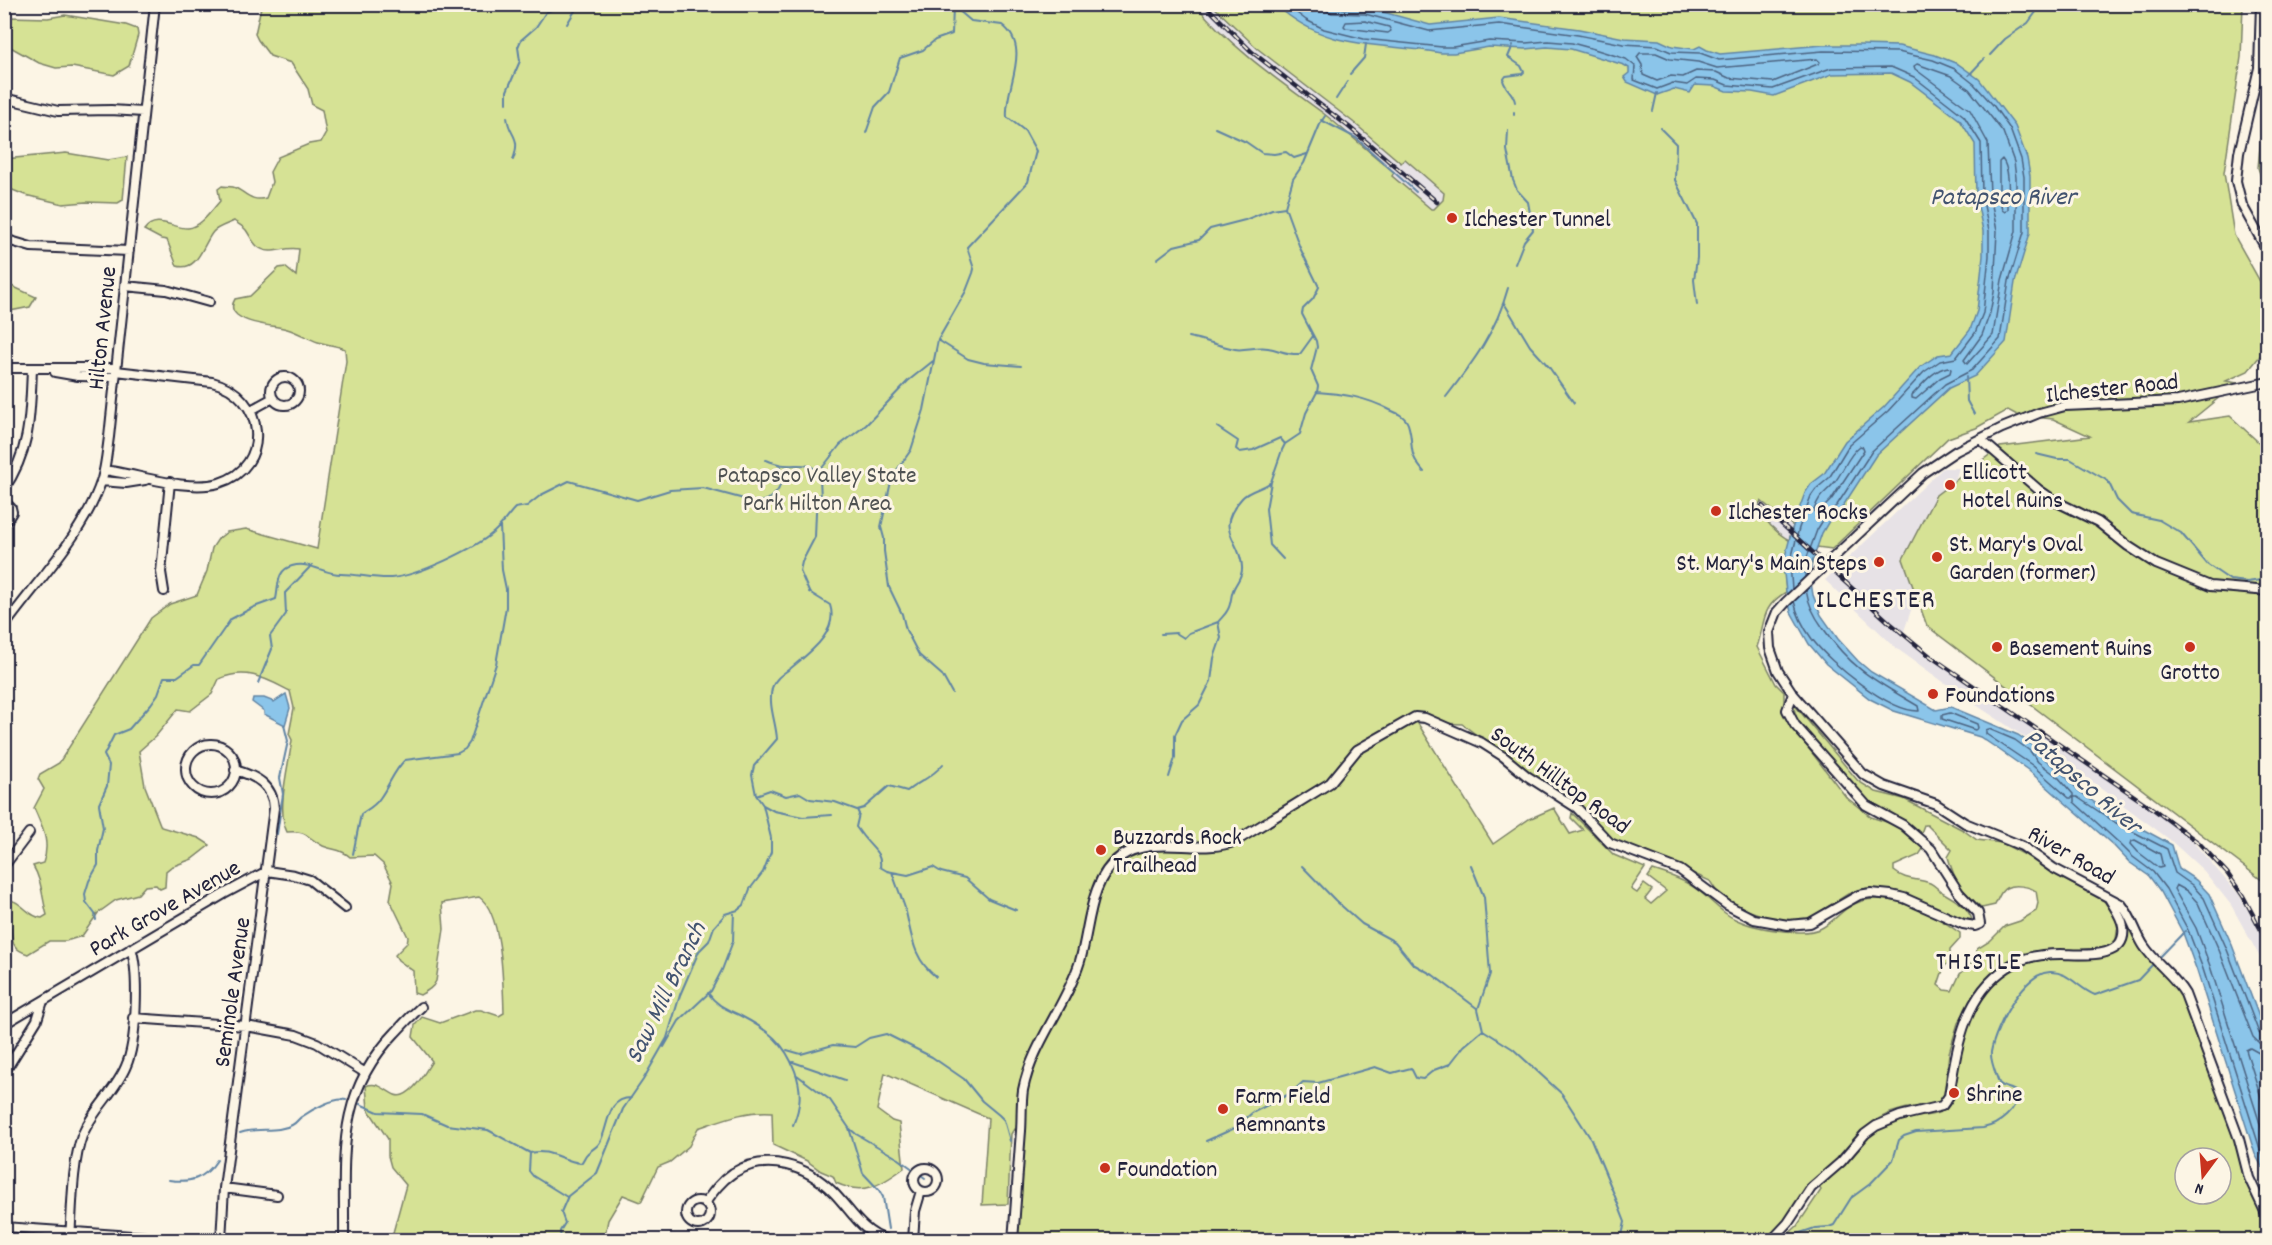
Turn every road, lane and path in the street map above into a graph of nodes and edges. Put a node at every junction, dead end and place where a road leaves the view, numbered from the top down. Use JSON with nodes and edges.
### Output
{"nodes":[{"id":1,"x":155,"y":4,"type":"edge"},
{"id":2,"x":2261,"y":4,"type":"edge"},
{"id":3,"x":4,"y":98,"type":"edge"},
{"id":4,"x":143,"y":112,"type":"junction"},
{"id":5,"x":4,"y":239,"type":"edge"},
{"id":6,"x":129,"y":251,"type":"junction"},
{"id":7,"x":2268,"y":252,"type":"edge"},
{"id":8,"x":125,"y":286,"type":"junction"},
{"id":9,"x":209,"y":302,"type":"dead end"},
{"id":10,"x":4,"y":368,"type":"edge"},
{"id":11,"x":32,"y":369,"type":"junction"},
{"id":12,"x":116,"y":372,"type":"junction"},
{"id":13,"x":2268,"y":382,"type":"edge"},
{"id":14,"x":273,"y":398,"type":"dead end"},
{"id":15,"x":250,"y":410,"type":"junction"},
{"id":16,"x":1980,"y":439,"type":"junction"},
{"id":17,"x":104,"y":470,"type":"junction"},
{"id":18,"x":150,"y":480,"type":"junction"},
{"id":19,"x":101,"y":481,"type":"junction"},
{"id":20,"x":170,"y":482,"type":"junction"},
{"id":21,"x":4,"y":489,"type":"edge"},
{"id":22,"x":4,"y":501,"type":"edge"},
{"id":23,"x":4,"y":525,"type":"edge"},
{"id":24,"x":164,"y":591,"type":"dead end"},
{"id":25,"x":2268,"y":591,"type":"edge"},
{"id":26,"x":1777,"y":612,"type":"joint"},
{"id":27,"x":4,"y":627,"type":"edge"},
{"id":28,"x":1793,"y":694,"type":"junction"},
{"id":29,"x":236,"y":771,"type":"junction"},
{"id":30,"x":29,"y":833,"type":"dead end"},
{"id":31,"x":4,"y":866,"type":"edge"},
{"id":32,"x":267,"y":871,"type":"junction"},
{"id":33,"x":2109,"y":897,"type":"junction"},
{"id":34,"x":345,"y":908,"type":"dead end"},
{"id":35,"x":131,"y":948,"type":"junction"},
{"id":36,"x":44,"y":1001,"type":"junction"},
{"id":37,"x":421,"y":1007,"type":"dead end"},
{"id":38,"x":134,"y":1018,"type":"junction"},
{"id":39,"x":4,"y":1024,"type":"edge"},
{"id":40,"x":246,"y":1026,"type":"junction"},
{"id":41,"x":364,"y":1072,"type":"junction"},
{"id":42,"x":4,"y":1073,"type":"edge"},
{"id":43,"x":224,"y":1188,"type":"junction"},
{"id":44,"x":921,"y":1191,"type":"dead end"},
{"id":45,"x":277,"y":1195,"type":"dead end"},
{"id":46,"x":705,"y":1203,"type":"dead end"},
{"id":47,"x":2268,"y":1218,"type":"edge"},
{"id":48,"x":4,"y":1227,"type":"edge"},
{"id":49,"x":71,"y":1232,"type":"junction"},
{"id":50,"x":70,"y":1240,"type":"edge"},
{"id":51,"x":175,"y":1240,"type":"edge"},
{"id":52,"x":221,"y":1240,"type":"edge"},
{"id":53,"x":344,"y":1240,"type":"edge"},
{"id":54,"x":887,"y":1240,"type":"edge"},
{"id":55,"x":913,"y":1240,"type":"edge"},
{"id":56,"x":1013,"y":1240,"type":"edge"},
{"id":57,"x":1772,"y":1240,"type":"edge"}],
"edges":[{"from":1,"to":4,"type":"street","name":"Hilton Avenue"},
{"from":2,"to":7,"type":"street"},
{"from":3,"to":4,"type":"street"},
{"from":4,"to":6,"type":"street","name":"Hilton Avenue"},
{"from":5,"to":6,"type":"street"},
{"from":6,"to":8,"type":"street","name":"Hilton Avenue"},
{"from":8,"to":9,"type":"street"},
{"from":8,"to":12,"type":"street","name":"Hilton Avenue"},
{"from":10,"to":11,"type":"street"},
{"from":11,"to":12,"type":"street"},
{"from":11,"to":21,"type":"street"},
{"from":12,"to":15,"type":"street"},
{"from":12,"to":17,"type":"street","name":"Hilton Avenue"},
{"from":13,"to":16,"type":"street","name":"Ilchester Road"},
{"from":14,"to":15,"type":"street"},
{"from":15,"to":20,"type":"street"},
{"from":16,"to":25,"type":"street"},
{"from":16,"to":26,"type":"street","name":"Ilchester Road"},
{"from":17,"to":18,"type":"street"},
{"from":17,"to":19,"type":"street","name":"Hilton Avenue"},
{"from":18,"to":19,"type":"street"},
{"from":18,"to":20,"type":"street"},
{"from":19,"to":27,"type":"street","name":"Hilton Avenue"},
{"from":20,"to":24,"type":"street"},
{"from":22,"to":23,"type":"street"},
{"from":26,"to":28,"type":"street","name":"River Road"},
{"from":28,"to":33,"type":"street","name":"River Road"},
{"from":28,"to":56,"type":"street","name":"South Hilltop Road"},
{"from":29,"to":29,"type":"street"},
{"from":29,"to":32,"type":"street","name":"Seminole Avenue"},
{"from":30,"to":31,"type":"street"},
{"from":32,"to":34,"type":"street","name":"Park Grove Avenue"},
{"from":32,"to":35,"type":"street","name":"Park Grove Avenue"},
{"from":32,"to":40,"type":"street","name":"Seminole Avenue"},
{"from":33,"to":47,"type":"street","name":"River Road"},
{"from":33,"to":57,"type":"street"},
{"from":35,"to":36,"type":"street","name":"Park Grove Avenue"},
{"from":35,"to":38,"type":"street"},
{"from":36,"to":39,"type":"street","name":"Park Grove Avenue"},
{"from":36,"to":42,"type":"street"},
{"from":37,"to":41,"type":"street"},
{"from":38,"to":40,"type":"street"},
{"from":38,"to":49,"type":"street"},
{"from":40,"to":41,"type":"street"},
{"from":40,"to":43,"type":"street","name":"Seminole Avenue"},
{"from":41,"to":53,"type":"street"},
{"from":43,"to":45,"type":"street"},
{"from":43,"to":52,"type":"street","name":"Seminole Avenue"},
{"from":44,"to":55,"type":"street"},
{"from":46,"to":54,"type":"street"},
{"from":48,"to":49,"type":"street"},
{"from":49,"to":50,"type":"street"},
{"from":49,"to":51,"type":"street"},
{"from":51,"to":52,"type":"street"}]}
